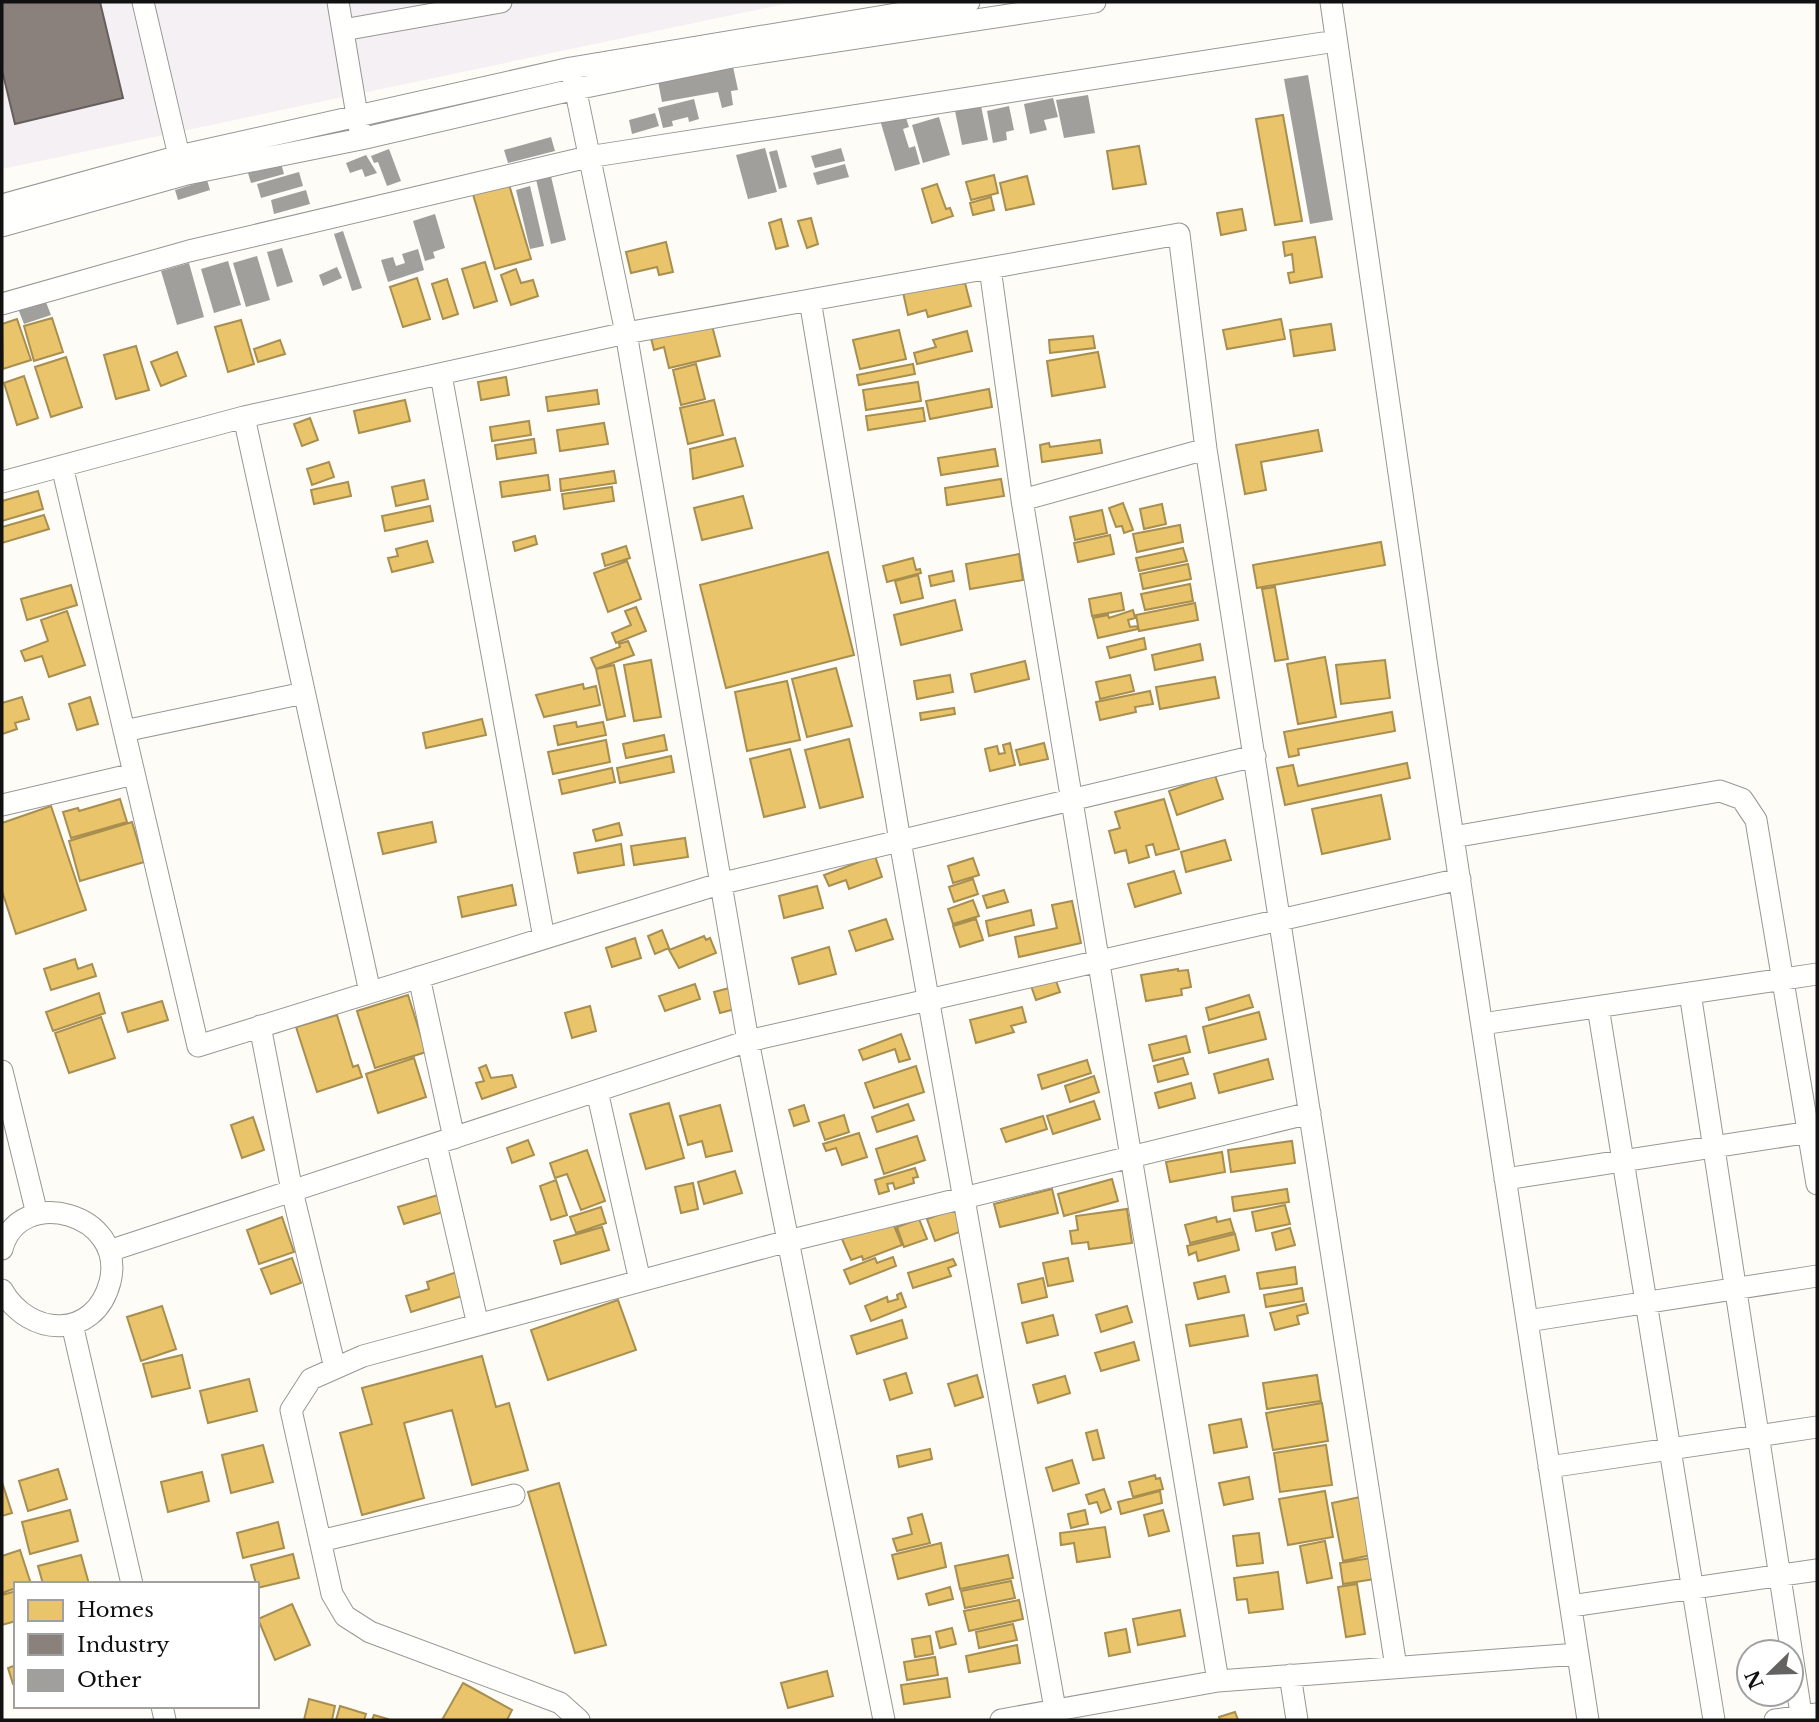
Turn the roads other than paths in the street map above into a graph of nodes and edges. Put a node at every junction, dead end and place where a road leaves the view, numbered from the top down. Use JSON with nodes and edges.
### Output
{"nodes":[{"id":1,"x":143,"y":2,"type":"edge"},
{"id":2,"x":338,"y":2,"type":"edge"},
{"id":3,"x":501,"y":2,"type":"edge"},
{"id":4,"x":969,"y":2,"type":"edge"},
{"id":5,"x":1095,"y":2,"type":"edge"},
{"id":6,"x":1331,"y":2,"type":"edge"},
{"id":7,"x":343,"y":30,"type":"junction"},
{"id":8,"x":1336,"y":41,"type":"junction"},
{"id":9,"x":571,"y":68,"type":"junction"},
{"id":10,"x":576,"y":89,"type":"junction"},
{"id":11,"x":356,"y":116,"type":"junction"},
{"id":12,"x":361,"y":139,"type":"junction"},
{"id":13,"x":179,"y":156,"type":"junction"},
{"id":14,"x":588,"y":157,"type":"junction"},
{"id":15,"x":2,"y":205,"type":"edge"},
{"id":16,"x":2,"y":226,"type":"edge"},
{"id":17,"x":990,"y":268,"type":"junction"},
{"id":18,"x":810,"y":300,"type":"junction"},
{"id":19,"x":2,"y":304,"type":"edge"},
{"id":20,"x":626,"y":333,"type":"junction"},
{"id":21,"x":441,"y":375,"type":"junction"},
{"id":22,"x":244,"y":417,"type":"junction"},
{"id":23,"x":1206,"y":449,"type":"junction"},
{"id":24,"x":62,"y":466,"type":"junction"},
{"id":25,"x":2,"y":482,"type":"edge"},
{"id":26,"x":1022,"y":499,"type":"junction"},
{"id":27,"x":304,"y":693,"type":"junction"},
{"id":28,"x":124,"y":731,"type":"junction"},
{"id":29,"x":1255,"y":757,"type":"junction"},
{"id":30,"x":134,"y":774,"type":"junction"},
{"id":31,"x":1072,"y":800,"type":"junction"},
{"id":32,"x":2,"y":805,"type":"edge"},
{"id":33,"x":1453,"y":837,"type":"junction"},
{"id":34,"x":900,"y":841,"type":"junction"},
{"id":35,"x":1460,"y":879,"type":"junction"},
{"id":36,"x":719,"y":884,"type":"junction"},
{"id":37,"x":1281,"y":920,"type":"junction"},
{"id":38,"x":544,"y":938,"type":"junction"},
{"id":39,"x":1098,"y":961,"type":"junction"},
{"id":40,"x":1817,"y":974,"type":"edge"},
{"id":41,"x":419,"y":977,"type":"junction"},
{"id":42,"x":1784,"y":979,"type":"junction"},
{"id":43,"x":370,"y":992,"type":"junction"},
{"id":44,"x":1690,"y":993,"type":"junction"},
{"id":45,"x":929,"y":1000,"type":"junction"},
{"id":46,"x":1598,"y":1007,"type":"junction"},
{"id":47,"x":1482,"y":1024,"type":"junction"},
{"id":48,"x":260,"y":1026,"type":"junction"},
{"id":49,"x":748,"y":1041,"type":"junction"},
{"id":50,"x":2,"y":1071,"type":"edge"},
{"id":51,"x":597,"y":1091,"type":"junction"},
{"id":52,"x":1310,"y":1113,"type":"junction"},
{"id":53,"x":1813,"y":1131,"type":"edge"},
{"id":54,"x":445,"y":1141,"type":"junction"},
{"id":55,"x":1714,"y":1146,"type":"junction"},
{"id":56,"x":1131,"y":1157,"type":"junction"},
{"id":57,"x":1623,"y":1161,"type":"junction"},
{"id":58,"x":1505,"y":1179,"type":"junction"},
{"id":59,"x":1817,"y":1184,"type":"edge"},
{"id":60,"x":292,"y":1191,"type":"junction"},
{"id":61,"x":964,"y":1198,"type":"junction"},
{"id":62,"x":37,"y":1214,"type":"junction"},
{"id":63,"x":788,"y":1241,"type":"junction"},
{"id":64,"x":2,"y":1249,"type":"edge"},
{"id":65,"x":109,"y":1251,"type":"junction"},
{"id":66,"x":1817,"y":1276,"type":"edge"},
{"id":67,"x":640,"y":1281,"type":"junction"},
{"id":68,"x":1736,"y":1289,"type":"junction"},
{"id":69,"x":2,"y":1290,"type":"edge"},
{"id":70,"x":1646,"y":1303,"type":"junction"},
{"id":71,"x":1527,"y":1321,"type":"junction"},
{"id":72,"x":72,"y":1324,"type":"junction"},
{"id":73,"x":478,"y":1325,"type":"junction"},
{"id":74,"x":335,"y":1368,"type":"junction"},
{"id":75,"x":1817,"y":1427,"type":"edge"},
{"id":76,"x":1758,"y":1436,"type":"junction"},
{"id":77,"x":1670,"y":1449,"type":"junction"},
{"id":78,"x":1549,"y":1467,"type":"junction"},
{"id":79,"x":514,"y":1495,"type":"dead end"},
{"id":80,"x":320,"y":1541,"type":"junction"},
{"id":81,"x":1817,"y":1570,"type":"edge"},
{"id":82,"x":1780,"y":1576,"type":"junction"},
{"id":83,"x":132,"y":1582,"type":"edge"},
{"id":84,"x":1693,"y":1588,"type":"junction"},
{"id":85,"x":1571,"y":1606,"type":"junction"},
{"id":86,"x":1578,"y":1654,"type":"junction"},
{"id":87,"x":1396,"y":1667,"type":"junction"},
{"id":88,"x":1290,"y":1675,"type":"junction"},
{"id":89,"x":1218,"y":1681,"type":"junction"},
{"id":90,"x":1056,"y":1715,"type":"edge"},
{"id":91,"x":1807,"y":1717,"type":"edge"},
{"id":92,"x":579,"y":1720,"type":"edge"},
{"id":93,"x":884,"y":1720,"type":"edge"},
{"id":94,"x":1001,"y":1720,"type":"edge"},
{"id":95,"x":1297,"y":1720,"type":"edge"},
{"id":96,"x":1588,"y":1720,"type":"edge"},
{"id":97,"x":1714,"y":1720,"type":"edge"},
{"id":98,"x":1775,"y":1720,"type":"edge"}],
"edges":[{"from":1,"to":13,"type":"street"},
{"from":2,"to":7,"type":"street"},
{"from":3,"to":7,"type":"street"},
{"from":4,"to":9,"type":"street"},
{"from":5,"to":10,"type":"street"},
{"from":6,"to":8,"type":"street"},
{"from":7,"to":11,"type":"street"},
{"from":8,"to":14,"type":"street"},
{"from":8,"to":33,"type":"street"},
{"from":9,"to":10,"type":"street"},
{"from":9,"to":11,"type":"street"},
{"from":10,"to":12,"type":"street"},
{"from":10,"to":14,"type":"street"},
{"from":11,"to":12,"type":"street"},
{"from":11,"to":13,"type":"street"},
{"from":12,"to":16,"type":"street"},
{"from":13,"to":15,"type":"street"},
{"from":14,"to":19,"type":"street"},
{"from":14,"to":20,"type":"street"},
{"from":17,"to":18,"type":"street"},
{"from":17,"to":23,"type":"street"},
{"from":17,"to":26,"type":"street"},
{"from":18,"to":20,"type":"street"},
{"from":18,"to":34,"type":"street"},
{"from":20,"to":21,"type":"street"},
{"from":20,"to":36,"type":"street"},
{"from":21,"to":22,"type":"street"},
{"from":21,"to":38,"type":"street"},
{"from":22,"to":24,"type":"street"},
{"from":22,"to":27,"type":"street"},
{"from":23,"to":26,"type":"street"},
{"from":23,"to":29,"type":"street"},
{"from":24,"to":25,"type":"street"},
{"from":24,"to":28,"type":"street"},
{"from":26,"to":31,"type":"street"},
{"from":27,"to":28,"type":"street"},
{"from":27,"to":43,"type":"street"},
{"from":28,"to":30,"type":"street"},
{"from":29,"to":31,"type":"street"},
{"from":29,"to":37,"type":"street"},
{"from":30,"to":32,"type":"street"},
{"from":30,"to":48,"type":"street"},
{"from":31,"to":34,"type":"street"},
{"from":31,"to":39,"type":"street"},
{"from":33,"to":35,"type":"street"},
{"from":33,"to":42,"type":"street"},
{"from":34,"to":36,"type":"street"},
{"from":34,"to":45,"type":"street"},
{"from":35,"to":37,"type":"street"},
{"from":35,"to":47,"type":"street"},
{"from":36,"to":38,"type":"street"},
{"from":36,"to":49,"type":"street"},
{"from":37,"to":39,"type":"street"},
{"from":37,"to":52,"type":"street"},
{"from":38,"to":41,"type":"street"},
{"from":39,"to":45,"type":"street"},
{"from":39,"to":56,"type":"street"},
{"from":40,"to":42,"type":"street"},
{"from":41,"to":43,"type":"street"},
{"from":41,"to":54,"type":"street"},
{"from":42,"to":44,"type":"street"},
{"from":42,"to":53,"type":"street"},
{"from":43,"to":48,"type":"street"},
{"from":44,"to":46,"type":"street"},
{"from":44,"to":55,"type":"street"},
{"from":45,"to":49,"type":"street"},
{"from":45,"to":61,"type":"street"},
{"from":46,"to":47,"type":"street"},
{"from":46,"to":57,"type":"street"},
{"from":47,"to":58,"type":"street"},
{"from":48,"to":60,"type":"street"},
{"from":49,"to":51,"type":"street"},
{"from":49,"to":63,"type":"street"},
{"from":50,"to":62,"type":"street"},
{"from":51,"to":54,"type":"street"},
{"from":51,"to":67,"type":"street"},
{"from":52,"to":56,"type":"street"},
{"from":52,"to":87,"type":"street"},
{"from":53,"to":55,"type":"street"},
{"from":53,"to":59,"type":"street"},
{"from":54,"to":60,"type":"street"},
{"from":54,"to":73,"type":"street"},
{"from":55,"to":57,"type":"street"},
{"from":55,"to":68,"type":"street"},
{"from":56,"to":61,"type":"street"},
{"from":56,"to":89,"type":"street"},
{"from":57,"to":58,"type":"street"},
{"from":57,"to":70,"type":"street"},
{"from":58,"to":71,"type":"street"},
{"from":60,"to":65,"type":"street"},
{"from":60,"to":74,"type":"street"},
{"from":61,"to":63,"type":"street"},
{"from":61,"to":90,"type":"street"},
{"from":62,"to":64,"type":"street"},
{"from":62,"to":65,"type":"street"},
{"from":63,"to":67,"type":"street"},
{"from":63,"to":93,"type":"street"},
{"from":65,"to":72,"type":"street"},
{"from":66,"to":68,"type":"street"},
{"from":67,"to":73,"type":"street"},
{"from":68,"to":70,"type":"street"},
{"from":68,"to":76,"type":"street"},
{"from":69,"to":72,"type":"street"},
{"from":70,"to":71,"type":"street"},
{"from":70,"to":77,"type":"street"},
{"from":71,"to":78,"type":"street"},
{"from":72,"to":83,"type":"street"},
{"from":73,"to":74,"type":"street"},
{"from":74,"to":80,"type":"street"},
{"from":75,"to":76,"type":"street"},
{"from":76,"to":77,"type":"street"},
{"from":76,"to":82,"type":"street"},
{"from":77,"to":78,"type":"street"},
{"from":77,"to":84,"type":"street"},
{"from":78,"to":85,"type":"street"},
{"from":79,"to":80,"type":"street"},
{"from":80,"to":92,"type":"street"},
{"from":81,"to":82,"type":"street"},
{"from":82,"to":84,"type":"street"},
{"from":82,"to":91,"type":"street"},
{"from":84,"to":85,"type":"street"},
{"from":84,"to":97,"type":"street"},
{"from":85,"to":86,"type":"street"},
{"from":86,"to":87,"type":"street"},
{"from":86,"to":96,"type":"street"},
{"from":87,"to":88,"type":"street"},
{"from":88,"to":89,"type":"street"},
{"from":88,"to":95,"type":"street"},
{"from":89,"to":90,"type":"street"},
{"from":90,"to":94,"type":"street"},
{"from":91,"to":98,"type":"street"}]}
